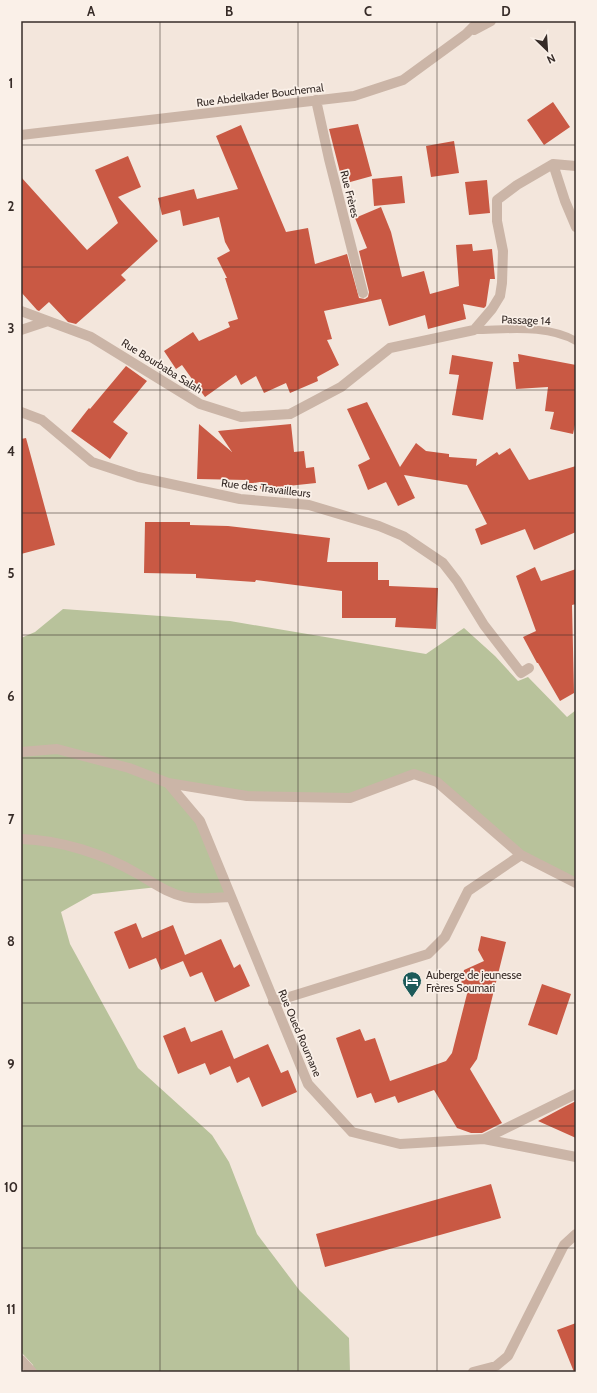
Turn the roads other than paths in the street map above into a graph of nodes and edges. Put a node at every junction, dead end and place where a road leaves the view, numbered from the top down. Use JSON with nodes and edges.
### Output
{"nodes":[{"id":1,"x":479,"y":21,"type":"edge"},
{"id":2,"x":491,"y":21,"type":"edge"},
{"id":3,"x":466,"y":34,"type":"junction"},
{"id":4,"x":316,"y":100,"type":"junction"},
{"id":5,"x":21,"y":135,"type":"edge"},
{"id":6,"x":553,"y":164,"type":"junction"},
{"id":7,"x":576,"y":166,"type":"edge"},
{"id":8,"x":576,"y":227,"type":"edge"},
{"id":9,"x":363,"y":293,"type":"dead end"},
{"id":10,"x":21,"y":311,"type":"edge"},
{"id":11,"x":48,"y":321,"type":"junction"},
{"id":12,"x":21,"y":330,"type":"edge"},
{"id":13,"x":474,"y":330,"type":"junction"},
{"id":14,"x":576,"y":341,"type":"edge"},
{"id":15,"x":21,"y":412,"type":"edge"},
{"id":16,"x":529,"y":668,"type":"dead end"},
{"id":17,"x":21,"y":752,"type":"edge"},
{"id":18,"x":168,"y":783,"type":"junction"},
{"id":19,"x":21,"y":839,"type":"edge"},
{"id":20,"x":521,"y":855,"type":"junction"},
{"id":21,"x":576,"y":883,"type":"edge"},
{"id":22,"x":231,"y":897,"type":"junction"},
{"id":23,"x":273,"y":1002,"type":"junction"},
{"id":24,"x":576,"y":1094,"type":"edge"},
{"id":25,"x":484,"y":1139,"type":"junction"},
{"id":26,"x":576,"y":1157,"type":"edge"},
{"id":27,"x":576,"y":1234,"type":"edge"},
{"id":28,"x":21,"y":1360,"type":"edge"},
{"id":29,"x":32,"y":1372,"type":"edge"},
{"id":30,"x":473,"y":1372,"type":"edge"}],
"edges":[{"from":1,"to":3,"type":"street","name":"Rue Abdelkader Bouchemal"},
{"from":2,"to":3,"type":"street"},
{"from":3,"to":4,"type":"street","name":"Rue Abdelkader Bouchemal"},
{"from":4,"to":5,"type":"street","name":"Rue Abdelkader Bouchemal"},
{"from":4,"to":9,"type":"street","name":"Rue Frères"},
{"from":6,"to":7,"type":"street"},
{"from":6,"to":8,"type":"street"},
{"from":6,"to":13,"type":"street"},
{"from":10,"to":11,"type":"street","name":"Rue Bourbaba Salah"},
{"from":11,"to":12,"type":"street"},
{"from":11,"to":13,"type":"street","name":"Rue Bourbaba Salah"},
{"from":13,"to":14,"type":"lane","name":"Passage 14"},
{"from":15,"to":16,"type":"street","name":"Rue des Travailleurs"},
{"from":17,"to":18,"type":"street"},
{"from":18,"to":20,"type":"street"},
{"from":18,"to":22,"type":"street","name":"Rue Oued Roumane"},
{"from":19,"to":22,"type":"street"},
{"from":20,"to":21,"type":"street"},
{"from":20,"to":23,"type":"street"},
{"from":22,"to":23,"type":"street","name":"Rue Oued Roumane"},
{"from":23,"to":25,"type":"street","name":"Rue Oued Roumane"},
{"from":24,"to":25,"type":"street"},
{"from":25,"to":26,"type":"street","name":"Rue Oued Roumane"},
{"from":27,"to":30,"type":"street"},
{"from":28,"to":29,"type":"street"}]}
